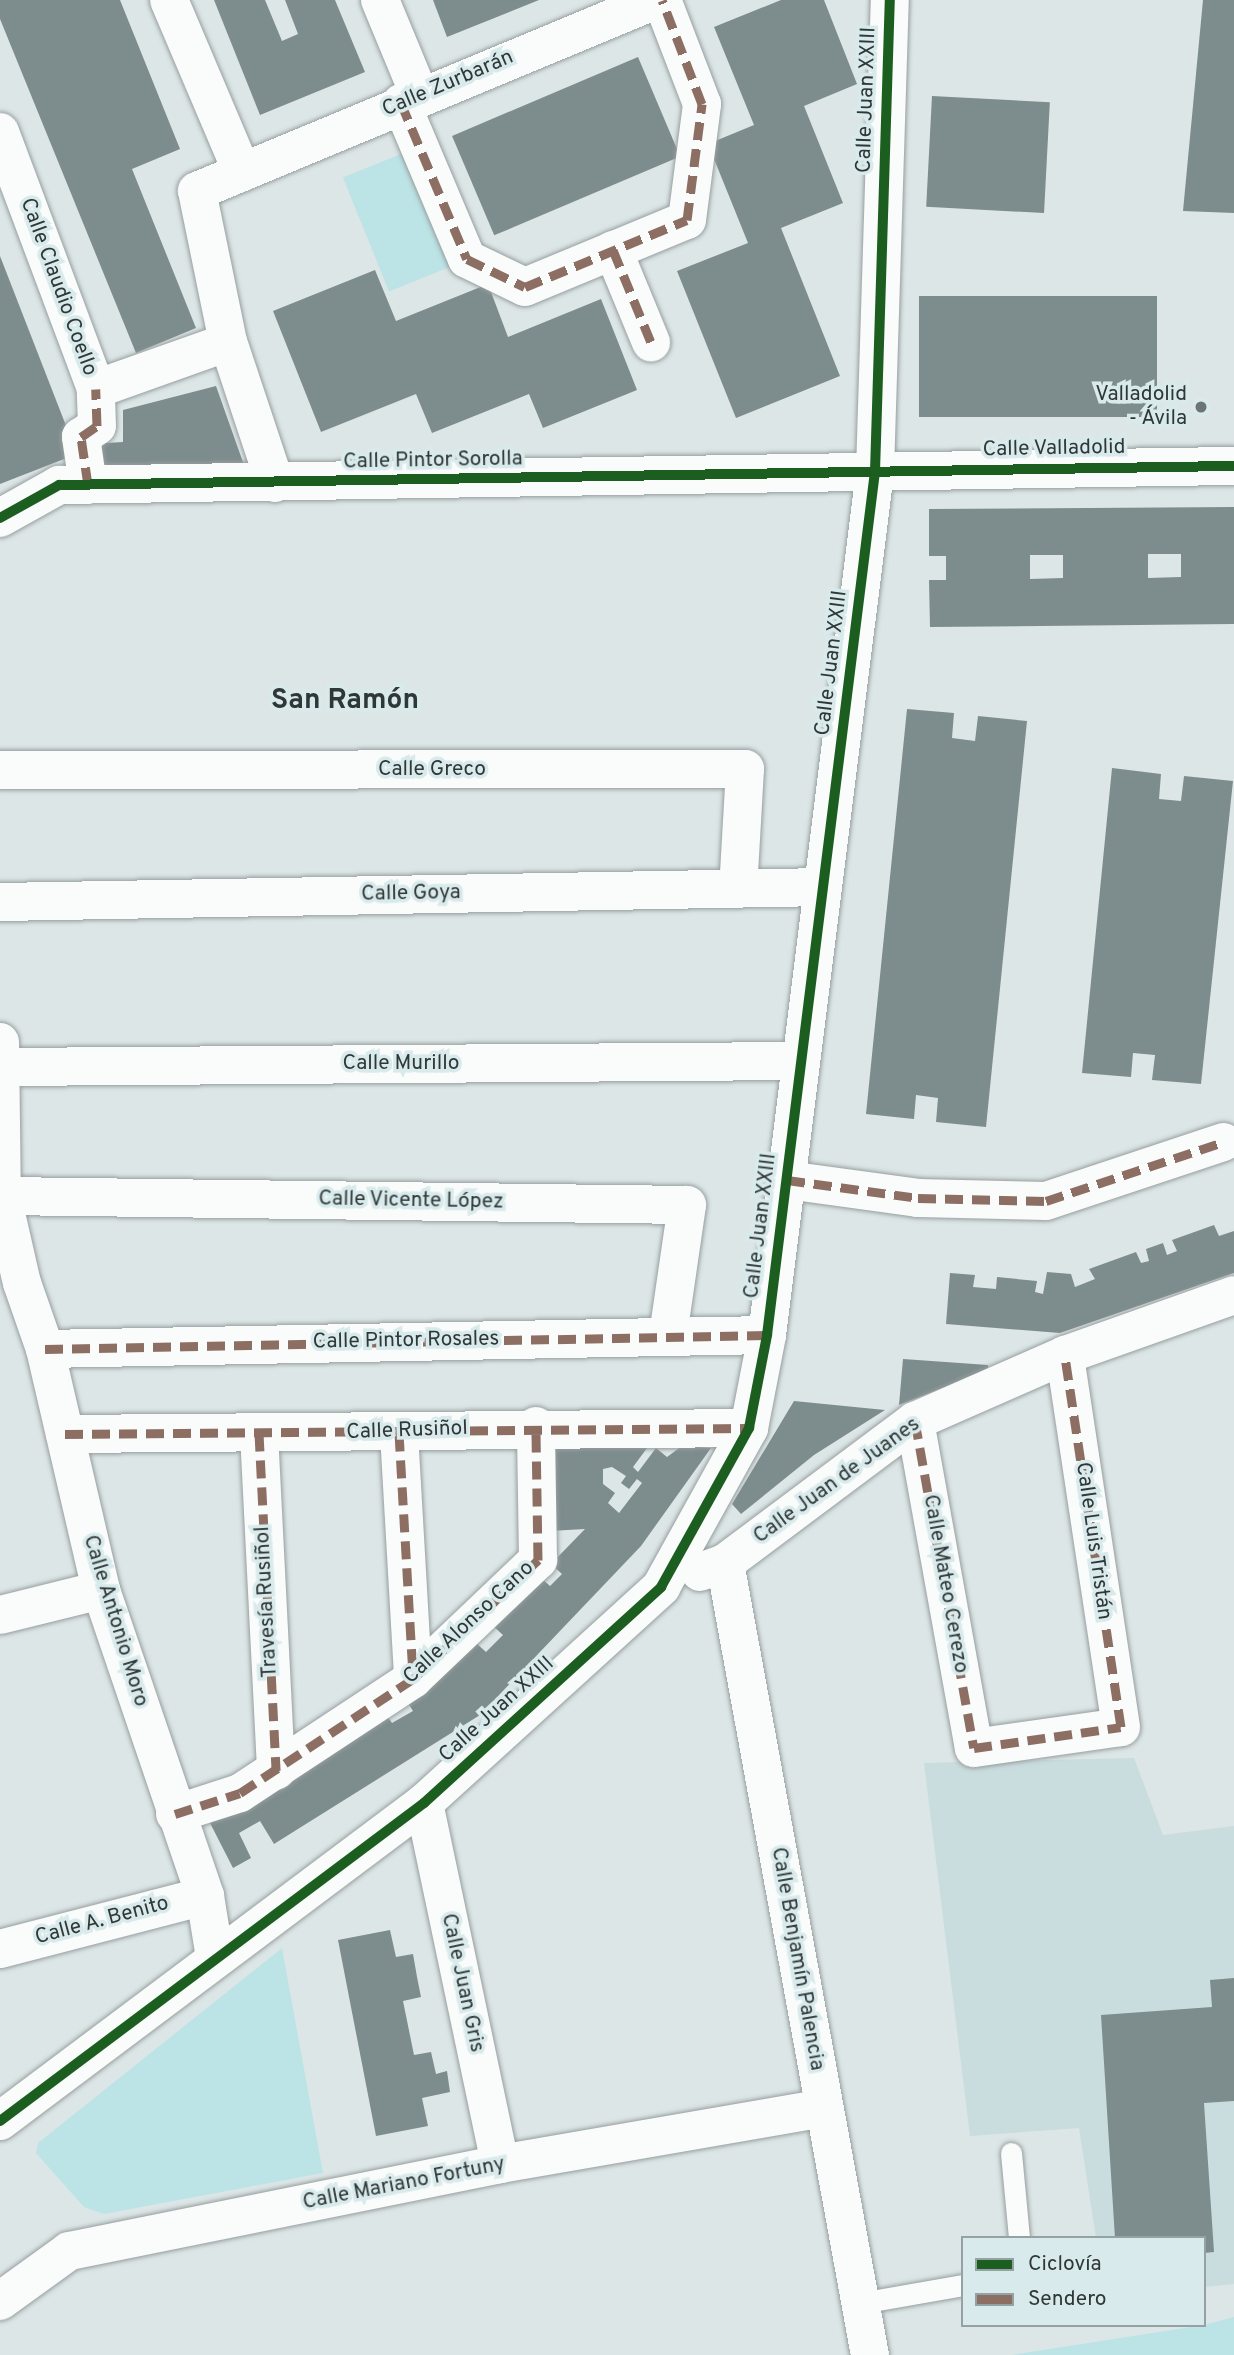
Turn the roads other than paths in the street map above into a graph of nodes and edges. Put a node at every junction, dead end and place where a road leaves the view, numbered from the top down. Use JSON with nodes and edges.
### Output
{"nodes":[{"id":1,"x":169,"y":0,"type":"edge"},
{"id":2,"x":380,"y":0,"type":"edge"},
{"id":3,"x":656,"y":0,"type":"edge"},
{"id":4,"x":662,"y":0,"type":"edge"},
{"id":5,"x":890,"y":0,"type":"edge"},
{"id":6,"x":606,"y":9,"type":"edge"},
{"id":7,"x":410,"y":99,"type":"junction"},
{"id":8,"x":0,"y":132,"type":"edge"},
{"id":9,"x":242,"y":172,"type":"junction"},
{"id":10,"x":613,"y":250,"type":"junction"},
{"id":11,"x":228,"y":342,"type":"junction"},
{"id":12,"x":651,"y":342,"type":"dead end"},
{"id":13,"x":96,"y":389,"type":"junction"},
{"id":14,"x":1234,"y":466,"type":"edge"},
{"id":15,"x":875,"y":471,"type":"junction"},
{"id":16,"x":275,"y":482,"type":"junction"},
{"id":17,"x":89,"y":485,"type":"junction"},
{"id":18,"x":0,"y":518,"type":"edge"},
{"id":19,"x":0,"y":770,"type":"edge"},
{"id":20,"x":823,"y":887,"type":"junction"},
{"id":21,"x":738,"y":889,"type":"junction"},
{"id":22,"x":0,"y":902,"type":"edge"},
{"id":23,"x":0,"y":1042,"type":"edge"},
{"id":24,"x":801,"y":1061,"type":"junction"},
{"id":25,"x":1,"y":1067,"type":"edge"},
{"id":26,"x":1223,"y":1142,"type":"dead end"},
{"id":27,"x":787,"y":1180,"type":"junction"},
{"id":28,"x":2,"y":1196,"type":"junction"},
{"id":29,"x":11,"y":1286,"type":"edge"},
{"id":30,"x":1234,"y":1295,"type":"edge"},
{"id":31,"x":668,"y":1335,"type":"junction"},
{"id":32,"x":767,"y":1335,"type":"junction"},
{"id":33,"x":46,"y":1349,"type":"junction"},
{"id":34,"x":1060,"y":1358,"type":"junction"},
{"id":35,"x":915,"y":1421,"type":"junction"},
{"id":36,"x":536,"y":1426,"type":"junction"},
{"id":37,"x":749,"y":1428,"type":"junction"},
{"id":38,"x":259,"y":1433,"type":"junction"},
{"id":39,"x":398,"y":1433,"type":"junction"},
{"id":40,"x":65,"y":1434,"type":"junction"},
{"id":41,"x":725,"y":1563,"type":"junction"},
{"id":42,"x":661,"y":1587,"type":"junction"},
{"id":43,"x":101,"y":1590,"type":"junction"},
{"id":44,"x":0,"y":1615,"type":"edge"},
{"id":45,"x":413,"y":1679,"type":"junction"},
{"id":46,"x":974,"y":1748,"type":"joint"},
{"id":47,"x":276,"y":1770,"type":"junction"},
{"id":48,"x":424,"y":1802,"type":"junction"},
{"id":49,"x":175,"y":1814,"type":"junction"},
{"id":50,"x":205,"y":1896,"type":"junction"},
{"id":51,"x":0,"y":1949,"type":"edge"},
{"id":52,"x":215,"y":1958,"type":"junction"},
{"id":53,"x":824,"y":2108,"type":"junction"},
{"id":54,"x":0,"y":2121,"type":"edge"},
{"id":55,"x":1011,"y":2154,"type":"dead end"},
{"id":56,"x":500,"y":2164,"type":"junction"},
{"id":57,"x":1019,"y":2236,"type":"edge"},
{"id":58,"x":961,"y":2285,"type":"edge"},
{"id":59,"x":0,"y":2301,"type":"edge"},
{"id":60,"x":860,"y":2302,"type":"junction"},
{"id":61,"x":870,"y":2355,"type":"edge"}],
"edges":[{"from":1,"to":9,"type":"street"},
{"from":2,"to":7,"type":"street"},
{"from":3,"to":6,"type":"street","name":"Calle Zurbarán"},
{"from":4,"to":10,"type":"street"},
{"from":5,"to":15,"type":"street","name":"Calle Juan XXIII"},
{"from":6,"to":7,"type":"street","name":"Calle Zurbarán"},
{"from":7,"to":9,"type":"street","name":"Calle Zurbarán"},
{"from":7,"to":10,"type":"street"},
{"from":8,"to":13,"type":"street","name":"Calle Claudio Coello"},
{"from":9,"to":11,"type":"street","name":"Calle Zurbarán"},
{"from":10,"to":12,"type":"street"},
{"from":11,"to":13,"type":"street","name":"Calle Claudio Coello"},
{"from":11,"to":16,"type":"street"},
{"from":13,"to":17,"type":"street"},
{"from":14,"to":15,"type":"street","name":"Calle Valladolid"},
{"from":15,"to":16,"type":"street","name":"Calle Pintor Sorolla"},
{"from":15,"to":20,"type":"street","name":"Calle Juan XXIII"},
{"from":16,"to":17,"type":"street","name":"Calle Pintor Sorolla"},
{"from":17,"to":18,"type":"street","name":"Calle Pintor Sorolla"},
{"from":19,"to":21,"type":"street","name":"Calle Greco"},
{"from":20,"to":21,"type":"street","name":"Calle Goya"},
{"from":20,"to":24,"type":"street","name":"Calle Juan XXIII"},
{"from":21,"to":22,"type":"street","name":"Calle Goya"},
{"from":23,"to":25,"type":"street","name":"Calle Antonio Moro"},
{"from":24,"to":25,"type":"street","name":"Calle Murillo"},
{"from":24,"to":27,"type":"street","name":"Calle Juan XXIII"},
{"from":25,"to":28,"type":"street","name":"Calle Antonio Moro"},
{"from":26,"to":27,"type":"street"},
{"from":27,"to":32,"type":"street","name":"Calle Juan XXIII"},
{"from":28,"to":29,"type":"street","name":"Calle Antonio Moro"},
{"from":28,"to":31,"type":"street","name":"Calle Vicente López"},
{"from":29,"to":33,"type":"street","name":"Calle Antonio Moro"},
{"from":30,"to":34,"type":"street"},
{"from":31,"to":32,"type":"street","name":"Calle Pintor Rosales"},
{"from":31,"to":33,"type":"street","name":"Calle Pintor Rosales"},
{"from":32,"to":37,"type":"street","name":"Calle Juan XXIII"},
{"from":33,"to":40,"type":"street","name":"Calle Antonio Moro"},
{"from":34,"to":35,"type":"street","name":"Calle Juan de Juanes"},
{"from":34,"to":46,"type":"street","name":"Calle Luis Tristán"},
{"from":35,"to":41,"type":"street","name":"Calle Juan de Juanes"},
{"from":35,"to":46,"type":"street","name":"Calle Mateo Cerezo"},
{"from":36,"to":37,"type":"street","name":"Calle Rusiñol"},
{"from":36,"to":39,"type":"street","name":"Calle Rusiñol"},
{"from":36,"to":45,"type":"street","name":"Calle Alonso Cano"},
{"from":37,"to":42,"type":"street","name":"Calle Juan XXIII"},
{"from":38,"to":39,"type":"street","name":"Calle Rusiñol"},
{"from":38,"to":40,"type":"street","name":"Calle Rusiñol"},
{"from":38,"to":47,"type":"street","name":"Travesía Rusiñol"},
{"from":39,"to":45,"type":"street"},
{"from":40,"to":43,"type":"street","name":"Calle Antonio Moro"},
{"from":41,"to":42,"type":"street","name":"Calle Juan de Juanes"},
{"from":41,"to":53,"type":"street","name":"Calle Benjamín Palencia"},
{"from":42,"to":48,"type":"street","name":"Calle Juan XXIII"},
{"from":43,"to":44,"type":"street"},
{"from":43,"to":49,"type":"street","name":"Calle Antonio Moro"},
{"from":45,"to":47,"type":"street","name":"Calle Alonso Cano"},
{"from":47,"to":49,"type":"street","name":"Calle Alonso Cano"},
{"from":48,"to":52,"type":"street","name":"Calle Juan XXIII"},
{"from":48,"to":56,"type":"street","name":"Calle Juan Gris"},
{"from":49,"to":50,"type":"street","name":"Calle Antonio Moro"},
{"from":50,"to":51,"type":"street","name":"Calle A. Benito"},
{"from":50,"to":52,"type":"street","name":"Calle Antonio Moro"},
{"from":52,"to":54,"type":"street","name":"Calle Juan XXIII"},
{"from":53,"to":56,"type":"street","name":"Calle Mariano Fortuny"},
{"from":53,"to":60,"type":"street","name":"Calle Benjamín Palencia"},
{"from":55,"to":57,"type":"lane"},
{"from":56,"to":59,"type":"street","name":"Calle Mariano Fortuny"},
{"from":58,"to":60,"type":"lane"},
{"from":60,"to":61,"type":"street","name":"Calle Benjamín Palencia"}]}
